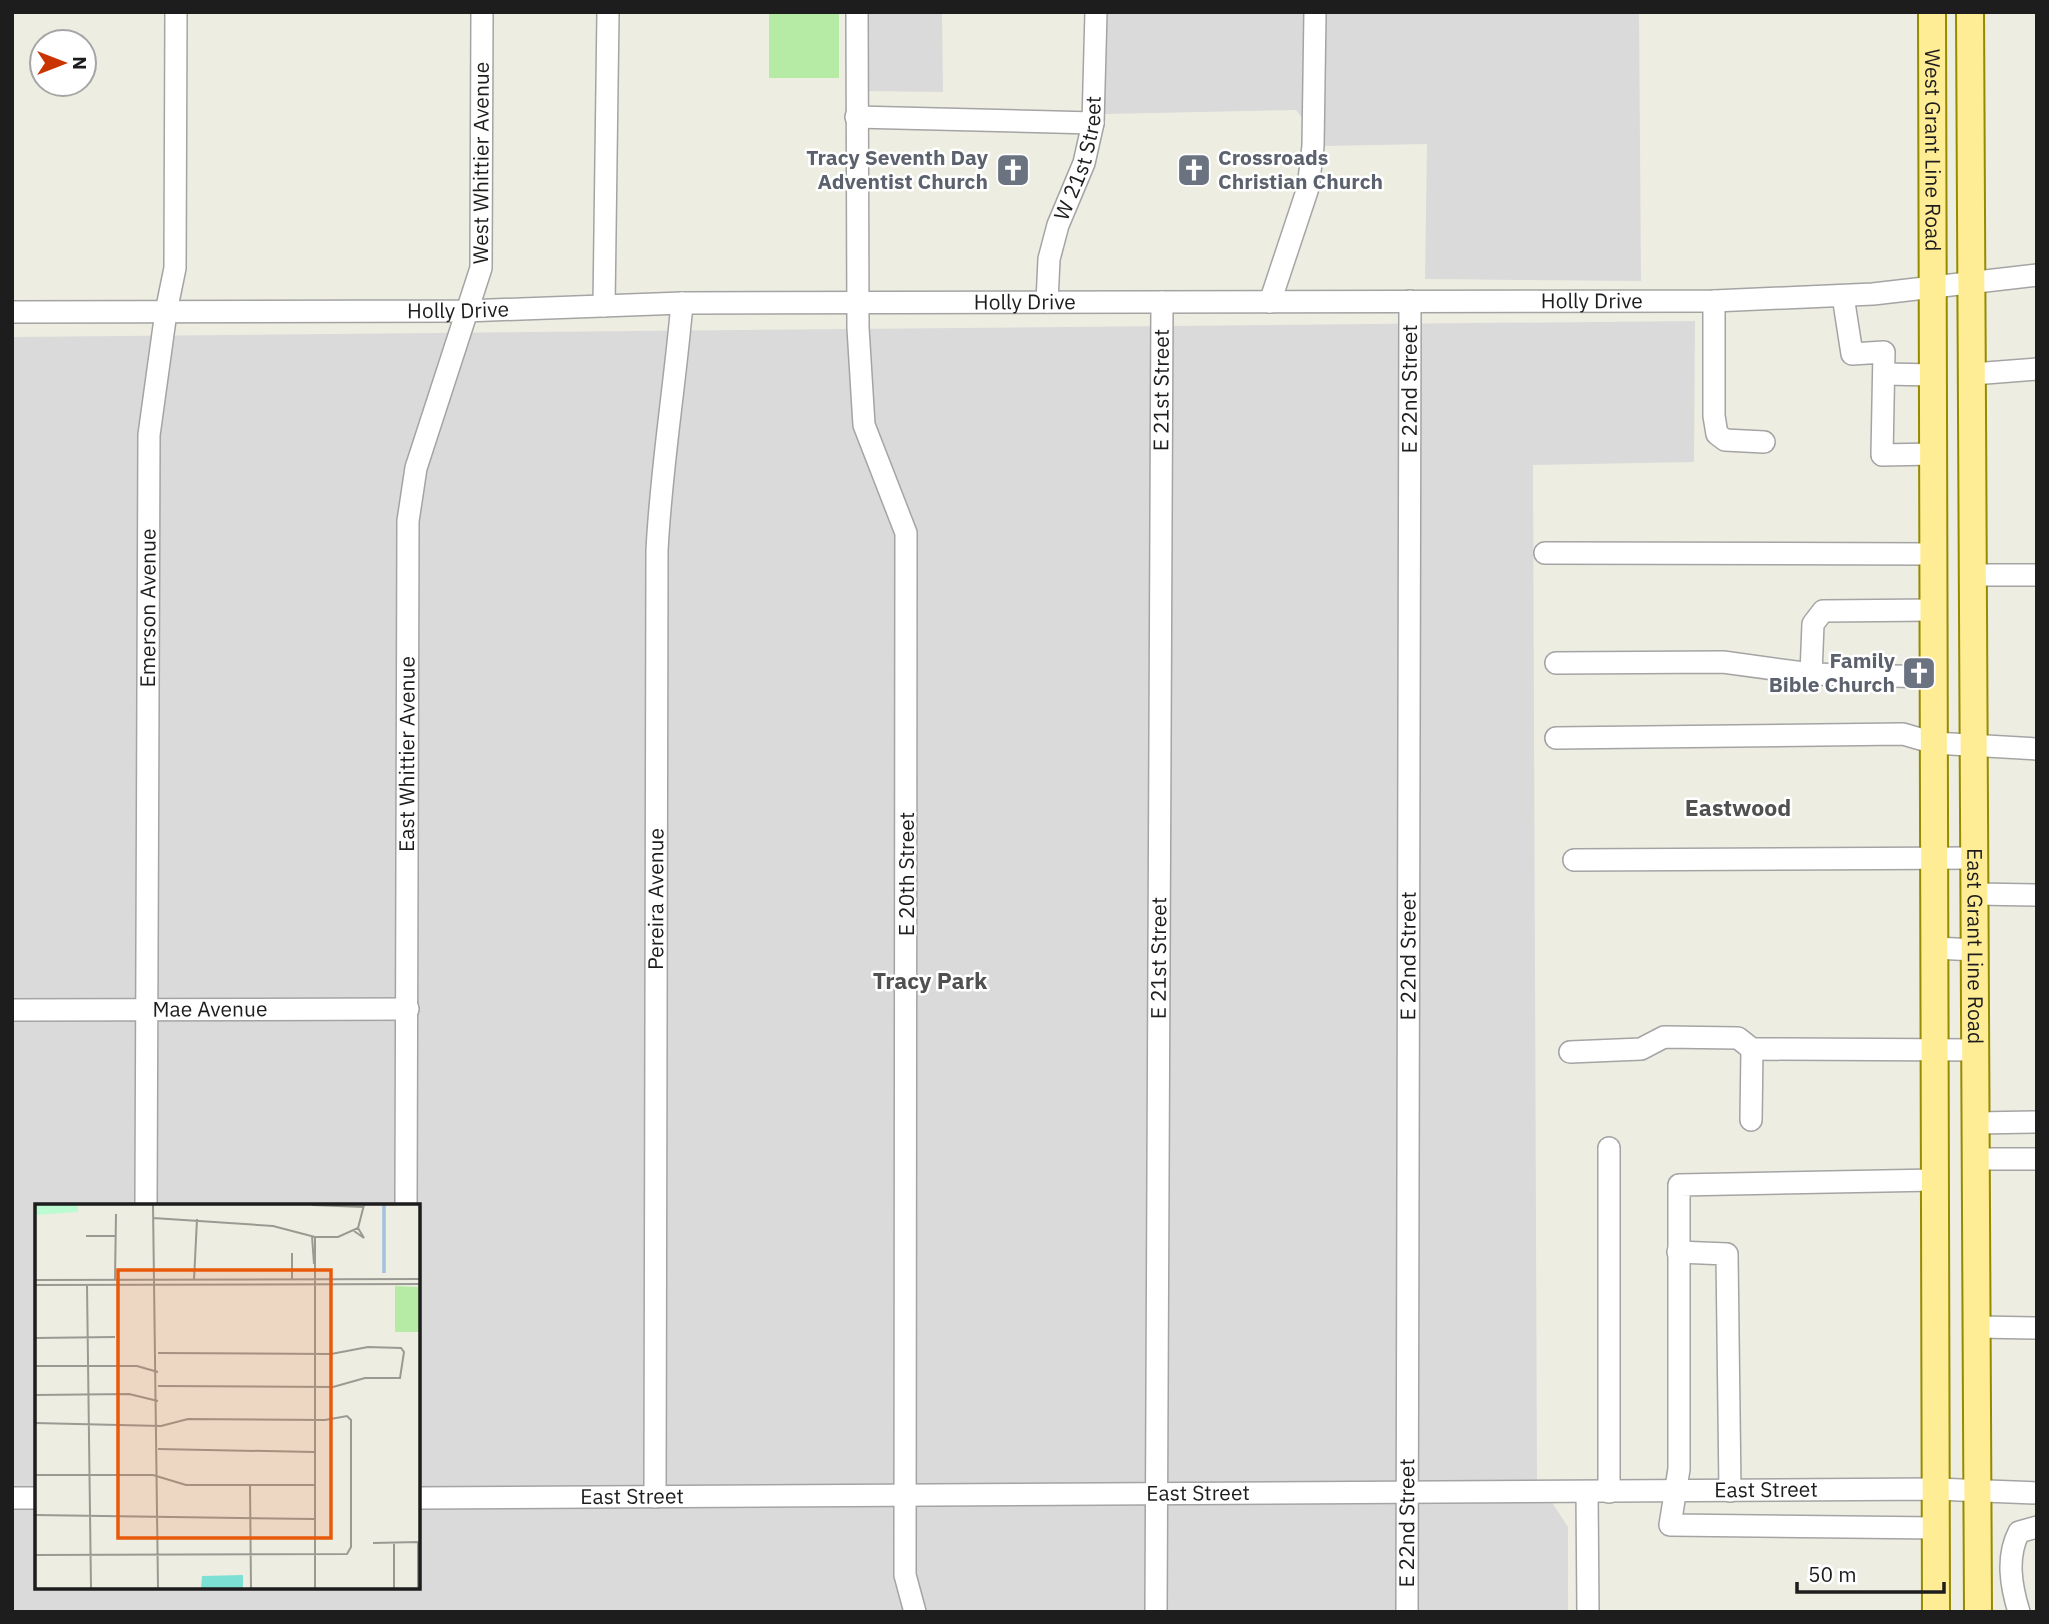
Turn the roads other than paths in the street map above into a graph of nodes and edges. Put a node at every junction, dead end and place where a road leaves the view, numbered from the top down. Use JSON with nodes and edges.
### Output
{"nodes":[{"id":1,"x":176,"y":12,"type":"edge"},
{"id":2,"x":482,"y":12,"type":"edge"},
{"id":3,"x":608,"y":12,"type":"edge"},
{"id":4,"x":857,"y":12,"type":"edge"},
{"id":5,"x":1096,"y":12,"type":"edge"},
{"id":6,"x":1315,"y":12,"type":"edge"},
{"id":7,"x":1932,"y":12,"type":"edge"},
{"id":8,"x":1970,"y":12,"type":"edge"},
{"id":9,"x":856,"y":117,"type":"junction"},
{"id":10,"x":1093,"y":123,"type":"junction"},
{"id":11,"x":2037,"y":275,"type":"edge"},
{"id":12,"x":1973,"y":282,"type":"junction"},
{"id":13,"x":1934,"y":288,"type":"junction"},
{"id":14,"x":1843,"y":296,"type":"junction"},
{"id":15,"x":1410,"y":301,"type":"junction"},
{"id":16,"x":1714,"y":301,"type":"junction"},
{"id":17,"x":1047,"y":302,"type":"junction"},
{"id":18,"x":1162,"y":302,"type":"junction"},
{"id":19,"x":1270,"y":302,"type":"junction"},
{"id":20,"x":682,"y":303,"type":"junction"},
{"id":21,"x":858,"y":303,"type":"junction"},
{"id":22,"x":604,"y":306,"type":"junction"},
{"id":23,"x":465,"y":311,"type":"junction"},
{"id":24,"x":12,"y":312,"type":"edge"},
{"id":25,"x":166,"y":312,"type":"junction"},
{"id":26,"x":2037,"y":369,"type":"edge"},
{"id":27,"x":1884,"y":374,"type":"junction"},
{"id":28,"x":1934,"y":374,"type":"junction"},
{"id":29,"x":1973,"y":374,"type":"junction"},
{"id":30,"x":1764,"y":442,"type":"dead end"},
{"id":31,"x":1934,"y":454,"type":"junction"},
{"id":32,"x":1545,"y":553,"type":"dead end"},
{"id":33,"x":1934,"y":554,"type":"junction"},
{"id":34,"x":1973,"y":575,"type":"junction"},
{"id":35,"x":2037,"y":575,"type":"edge"},
{"id":36,"x":1934,"y":610,"type":"junction"},
{"id":37,"x":1556,"y":663,"type":"dead end"},
{"id":38,"x":1811,"y":674,"type":"junction"},
{"id":39,"x":1934,"y":677,"type":"junction"},
{"id":40,"x":1556,"y":738,"type":"dead end"},
{"id":41,"x":1934,"y":743,"type":"junction"},
{"id":42,"x":1975,"y":746,"type":"junction"},
{"id":43,"x":2037,"y":749,"type":"edge"},
{"id":44,"x":1934,"y":858,"type":"junction"},
{"id":45,"x":1976,"y":858,"type":"junction"},
{"id":46,"x":1574,"y":860,"type":"dead end"},
{"id":47,"x":1976,"y":894,"type":"junction"},
{"id":48,"x":2037,"y":895,"type":"edge"},
{"id":49,"x":1935,"y":948,"type":"junction"},
{"id":50,"x":1976,"y":950,"type":"junction"},
{"id":51,"x":148,"y":1009,"type":"junction"},
{"id":52,"x":408,"y":1009,"type":"junction"},
{"id":53,"x":12,"y":1010,"type":"edge"},
{"id":54,"x":1752,"y":1049,"type":"junction"},
{"id":55,"x":1935,"y":1049,"type":"junction"},
{"id":56,"x":1976,"y":1050,"type":"junction"},
{"id":57,"x":1570,"y":1052,"type":"dead end"},
{"id":58,"x":1751,"y":1120,"type":"dead end"},
{"id":59,"x":2037,"y":1122,"type":"edge"},
{"id":60,"x":1977,"y":1123,"type":"junction"},
{"id":61,"x":1609,"y":1148,"type":"dead end"},
{"id":62,"x":1977,"y":1159,"type":"junction"},
{"id":63,"x":2037,"y":1159,"type":"edge"},
{"id":64,"x":1935,"y":1180,"type":"junction"},
{"id":65,"x":146,"y":1204,"type":"edge"},
{"id":66,"x":406,"y":1204,"type":"edge"},
{"id":67,"x":1678,"y":1252,"type":"junction"},
{"id":68,"x":1978,"y":1327,"type":"junction"},
{"id":69,"x":2037,"y":1328,"type":"edge"},
{"id":70,"x":1935,"y":1489,"type":"junction"},
{"id":71,"x":1730,"y":1491,"type":"junction"},
{"id":72,"x":1587,"y":1492,"type":"junction"},
{"id":73,"x":1609,"y":1492,"type":"junction"},
{"id":74,"x":1675,"y":1492,"type":"junction"},
{"id":75,"x":1977,"y":1492,"type":"junction"},
{"id":76,"x":1408,"y":1493,"type":"junction"},
{"id":77,"x":2037,"y":1493,"type":"edge"},
{"id":78,"x":1156,"y":1495,"type":"junction"},
{"id":79,"x":907,"y":1496,"type":"junction"},
{"id":80,"x":656,"y":1497,"type":"junction"},
{"id":81,"x":12,"y":1498,"type":"edge"},
{"id":82,"x":35,"y":1498,"type":"edge"},
{"id":83,"x":420,"y":1498,"type":"edge"},
{"id":84,"x":2037,"y":1527,"type":"edge"},
{"id":85,"x":1936,"y":1528,"type":"junction"},
{"id":86,"x":1978,"y":1562,"type":"junction"},
{"id":87,"x":2011,"y":1566,"type":"junction"},
{"id":88,"x":915,"y":1612,"type":"edge"},
{"id":89,"x":1156,"y":1612,"type":"edge"},
{"id":90,"x":1407,"y":1612,"type":"edge"},
{"id":91,"x":1588,"y":1612,"type":"edge"},
{"id":92,"x":1936,"y":1612,"type":"edge"},
{"id":93,"x":1978,"y":1612,"type":"edge"},
{"id":94,"x":2019,"y":1612,"type":"edge"}],
"edges":[{"from":1,"to":25,"type":"street","name":"Emerson Avenue"},
{"from":2,"to":23,"type":"street","name":"West Whittier Avenue"},
{"from":3,"to":22,"type":"street"},
{"from":4,"to":9,"type":"street","name":"E 20th Street"},
{"from":5,"to":10,"type":"street","name":"W 21st Street"},
{"from":6,"to":19,"type":"street"},
{"from":7,"to":13,"type":"main road","name":"West Grant Line Road"},
{"from":8,"to":12,"type":"main road","name":"West Grant Line Road"},
{"from":9,"to":10,"type":"street"},
{"from":9,"to":21,"type":"street","name":"E 20th Street"},
{"from":10,"to":17,"type":"street","name":"W 21st Street"},
{"from":11,"to":12,"type":"street","name":"Holly Drive"},
{"from":12,"to":13,"type":"street","name":"Holly Drive"},
{"from":12,"to":29,"type":"main road","name":"East Grant Line Road"},
{"from":13,"to":14,"type":"street","name":"Holly Drive"},
{"from":13,"to":28,"type":"main road","name":"East Grant Line Road"},
{"from":14,"to":16,"type":"street","name":"Holly Drive"},
{"from":14,"to":27,"type":"street"},
{"from":15,"to":16,"type":"street","name":"Holly Drive"},
{"from":15,"to":19,"type":"street","name":"Holly Drive"},
{"from":15,"to":76,"type":"street","name":"E 22nd Street"},
{"from":16,"to":30,"type":"street"},
{"from":17,"to":18,"type":"street","name":"Holly Drive"},
{"from":17,"to":21,"type":"street","name":"Holly Drive"},
{"from":18,"to":19,"type":"street","name":"Holly Drive"},
{"from":18,"to":78,"type":"street","name":"E 21st Street"},
{"from":20,"to":21,"type":"street","name":"Holly Drive"},
{"from":20,"to":22,"type":"street","name":"Holly Drive"},
{"from":20,"to":80,"type":"street","name":"Pereira Avenue"},
{"from":21,"to":79,"type":"street","name":"E 20th Street"},
{"from":22,"to":23,"type":"street","name":"Holly Drive"},
{"from":23,"to":25,"type":"street","name":"Holly Drive"},
{"from":23,"to":52,"type":"street","name":"East Whittier Avenue"},
{"from":24,"to":25,"type":"street","name":"Holly Drive"},
{"from":25,"to":51,"type":"street","name":"Emerson Avenue"},
{"from":26,"to":29,"type":"street"},
{"from":27,"to":28,"type":"street"},
{"from":27,"to":31,"type":"street"},
{"from":28,"to":31,"type":"main road","name":"East Grant Line Road"},
{"from":29,"to":34,"type":"main road","name":"East Grant Line Road"},
{"from":31,"to":33,"type":"main road","name":"East Grant Line Road"},
{"from":32,"to":33,"type":"street"},
{"from":33,"to":36,"type":"main road","name":"East Grant Line Road"},
{"from":34,"to":35,"type":"street"},
{"from":34,"to":42,"type":"main road","name":"East Grant Line Road"},
{"from":36,"to":38,"type":"street"},
{"from":36,"to":39,"type":"main road","name":"East Grant Line Road"},
{"from":37,"to":38,"type":"street"},
{"from":38,"to":39,"type":"street"},
{"from":39,"to":41,"type":"main road","name":"East Grant Line Road"},
{"from":40,"to":41,"type":"street"},
{"from":41,"to":42,"type":"street"},
{"from":41,"to":44,"type":"main road","name":"East Grant Line Road"},
{"from":42,"to":43,"type":"street"},
{"from":42,"to":45,"type":"main road","name":"East Grant Line Road"},
{"from":44,"to":45,"type":"street"},
{"from":44,"to":46,"type":"street"},
{"from":44,"to":49,"type":"main road","name":"East Grant Line Road"},
{"from":45,"to":47,"type":"main road","name":"East Grant Line Road"},
{"from":47,"to":48,"type":"street"},
{"from":47,"to":50,"type":"main road","name":"East Grant Line Road"},
{"from":49,"to":50,"type":"street"},
{"from":49,"to":55,"type":"main road","name":"East Grant Line Road"},
{"from":50,"to":56,"type":"main road","name":"East Grant Line Road"},
{"from":51,"to":52,"type":"street","name":"Mae Avenue"},
{"from":51,"to":53,"type":"street","name":"Mae Avenue"},
{"from":51,"to":65,"type":"street","name":"Emerson Avenue"},
{"from":52,"to":66,"type":"street","name":"East Whittier Avenue"},
{"from":54,"to":55,"type":"street"},
{"from":54,"to":57,"type":"street"},
{"from":54,"to":58,"type":"street"},
{"from":55,"to":56,"type":"street"},
{"from":55,"to":64,"type":"main road","name":"East Grant Line Road"},
{"from":56,"to":60,"type":"main road","name":"East Grant Line Road"},
{"from":59,"to":60,"type":"street"},
{"from":60,"to":62,"type":"main road","name":"East Grant Line Road"},
{"from":61,"to":73,"type":"street"},
{"from":62,"to":63,"type":"street"},
{"from":62,"to":68,"type":"main road","name":"East Grant Line Road"},
{"from":64,"to":67,"type":"street"},
{"from":64,"to":70,"type":"main road","name":"East Grant Line Road"},
{"from":67,"to":71,"type":"street"},
{"from":67,"to":74,"type":"street"},
{"from":68,"to":69,"type":"street"},
{"from":68,"to":75,"type":"main road","name":"East Grant Line Road"},
{"from":70,"to":71,"type":"street","name":"East Street"},
{"from":70,"to":75,"type":"street","name":"East Street"},
{"from":70,"to":85,"type":"main road","name":"East Grant Line Road"},
{"from":71,"to":74,"type":"street","name":"East Street"},
{"from":72,"to":73,"type":"street","name":"East Street"},
{"from":72,"to":76,"type":"street","name":"East Street"},
{"from":72,"to":91,"type":"street"},
{"from":73,"to":74,"type":"street","name":"East Street"},
{"from":74,"to":85,"type":"street"},
{"from":75,"to":77,"type":"street","name":"East Street"},
{"from":75,"to":86,"type":"main road","name":"East Grant Line Road"},
{"from":76,"to":78,"type":"street","name":"East Street"},
{"from":76,"to":90,"type":"street","name":"E 22nd Street"},
{"from":78,"to":79,"type":"street","name":"East Street"},
{"from":78,"to":89,"type":"street","name":"E 21st Street"},
{"from":79,"to":80,"type":"street","name":"East Street"},
{"from":79,"to":88,"type":"street","name":"E 20th Street"},
{"from":80,"to":83,"type":"street","name":"East Street"},
{"from":81,"to":82,"type":"street"},
{"from":84,"to":87,"type":"street"},
{"from":85,"to":92,"type":"main road","name":"East Grant Line Road"},
{"from":86,"to":87,"type":"street"},
{"from":86,"to":93,"type":"main road","name":"East Grant Line Road"},
{"from":87,"to":94,"type":"street"}]}
